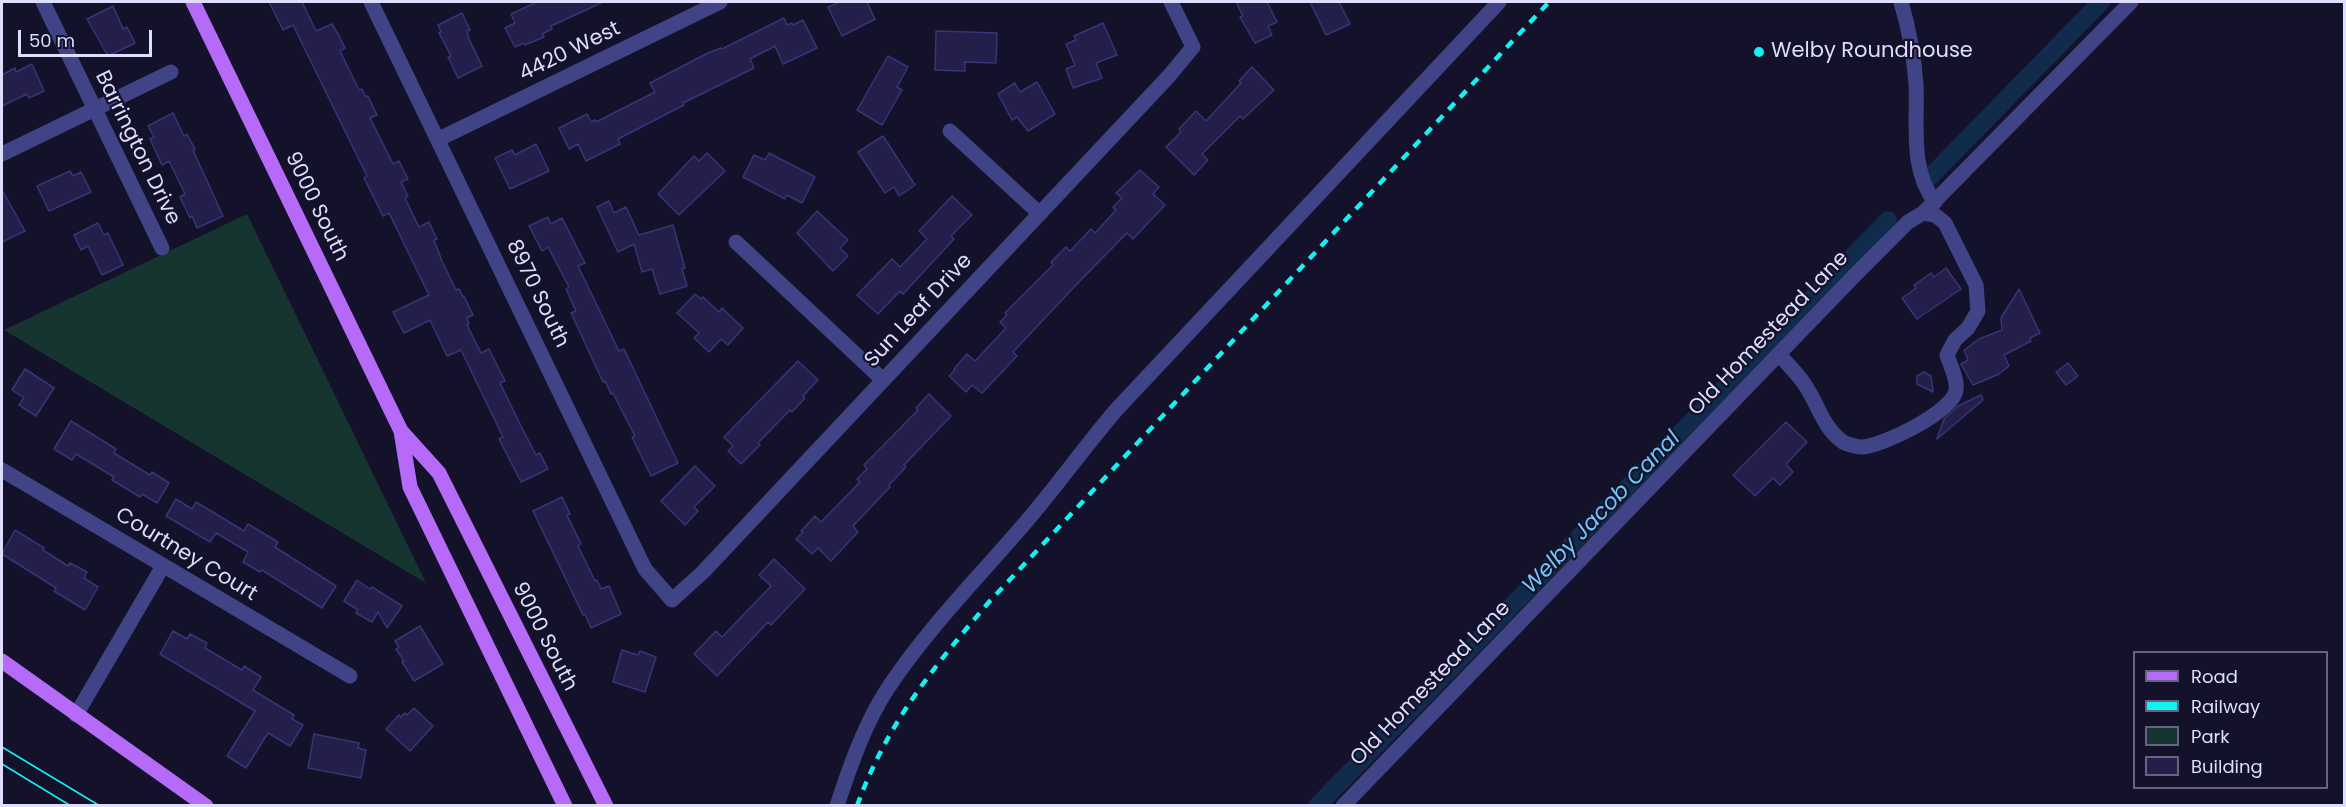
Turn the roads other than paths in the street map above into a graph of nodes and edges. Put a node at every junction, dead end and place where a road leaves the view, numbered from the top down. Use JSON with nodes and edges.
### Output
{"nodes":[{"id":1,"x":43,"y":2,"type":"edge"},
{"id":2,"x":193,"y":2,"type":"edge"},
{"id":3,"x":371,"y":2,"type":"edge"},
{"id":4,"x":720,"y":2,"type":"edge"},
{"id":5,"x":1171,"y":2,"type":"edge"},
{"id":6,"x":1499,"y":2,"type":"edge"},
{"id":7,"x":1901,"y":2,"type":"edge"},
{"id":8,"x":2131,"y":2,"type":"edge"},
{"id":9,"x":171,"y":72,"type":"dead end"},
{"id":10,"x":95,"y":109,"type":"junction"},
{"id":11,"x":950,"y":131,"type":"dead end"},
{"id":12,"x":439,"y":140,"type":"junction"},
{"id":13,"x":2,"y":154,"type":"edge"},
{"id":14,"x":1935,"y":202,"type":"junction"},
{"id":15,"x":1923,"y":213,"type":"junction"},
{"id":16,"x":1040,"y":214,"type":"junction"},
{"id":17,"x":736,"y":242,"type":"dead end"},
{"id":18,"x":162,"y":248,"type":"dead end"},
{"id":19,"x":1779,"y":354,"type":"junction"},
{"id":20,"x":884,"y":380,"type":"junction"},
{"id":21,"x":401,"y":431,"type":"junction"},
{"id":22,"x":2,"y":470,"type":"edge"},
{"id":23,"x":163,"y":566,"type":"junction"},
{"id":24,"x":672,"y":600,"type":"joint"},
{"id":25,"x":2,"y":661,"type":"edge"},
{"id":26,"x":350,"y":676,"type":"dead end"},
{"id":27,"x":76,"y":715,"type":"junction"},
{"id":28,"x":206,"y":806,"type":"edge"},
{"id":29,"x":565,"y":806,"type":"edge"},
{"id":30,"x":606,"y":806,"type":"edge"},
{"id":31,"x":837,"y":806,"type":"edge"},
{"id":32,"x":1343,"y":806,"type":"edge"}],
"edges":[{"from":1,"to":10,"type":"street","name":"Barrington Drive"},
{"from":2,"to":21,"type":"main road","name":"9000 South"},
{"from":3,"to":12,"type":"street","name":"8970 South"},
{"from":4,"to":12,"type":"street","name":"4420 West"},
{"from":5,"to":16,"type":"street","name":"Sun Leaf Drive"},
{"from":6,"to":31,"type":"street"},
{"from":7,"to":14,"type":"street"},
{"from":8,"to":14,"type":"street","name":"Old Homestead Lane"},
{"from":9,"to":10,"type":"street"},
{"from":10,"to":13,"type":"street"},
{"from":10,"to":18,"type":"street","name":"Barrington Drive"},
{"from":11,"to":16,"type":"street"},
{"from":12,"to":24,"type":"street","name":"8970 South"},
{"from":14,"to":15,"type":"street","name":"Old Homestead Lane"},
{"from":15,"to":19,"type":"street","name":"Old Homestead Lane"},
{"from":15,"to":19,"type":"street"},
{"from":16,"to":20,"type":"street","name":"Sun Leaf Drive"},
{"from":17,"to":20,"type":"street"},
{"from":19,"to":32,"type":"street","name":"Old Homestead Lane"},
{"from":20,"to":24,"type":"street","name":"Sun Leaf Drive"},
{"from":21,"to":29,"type":"main road","name":"9000 South"},
{"from":21,"to":30,"type":"main road","name":"9000 South"},
{"from":22,"to":23,"type":"street","name":"Courtney Court"},
{"from":23,"to":26,"type":"street","name":"Courtney Court"},
{"from":23,"to":27,"type":"street"},
{"from":25,"to":27,"type":"main road"},
{"from":27,"to":28,"type":"main road"}]}
